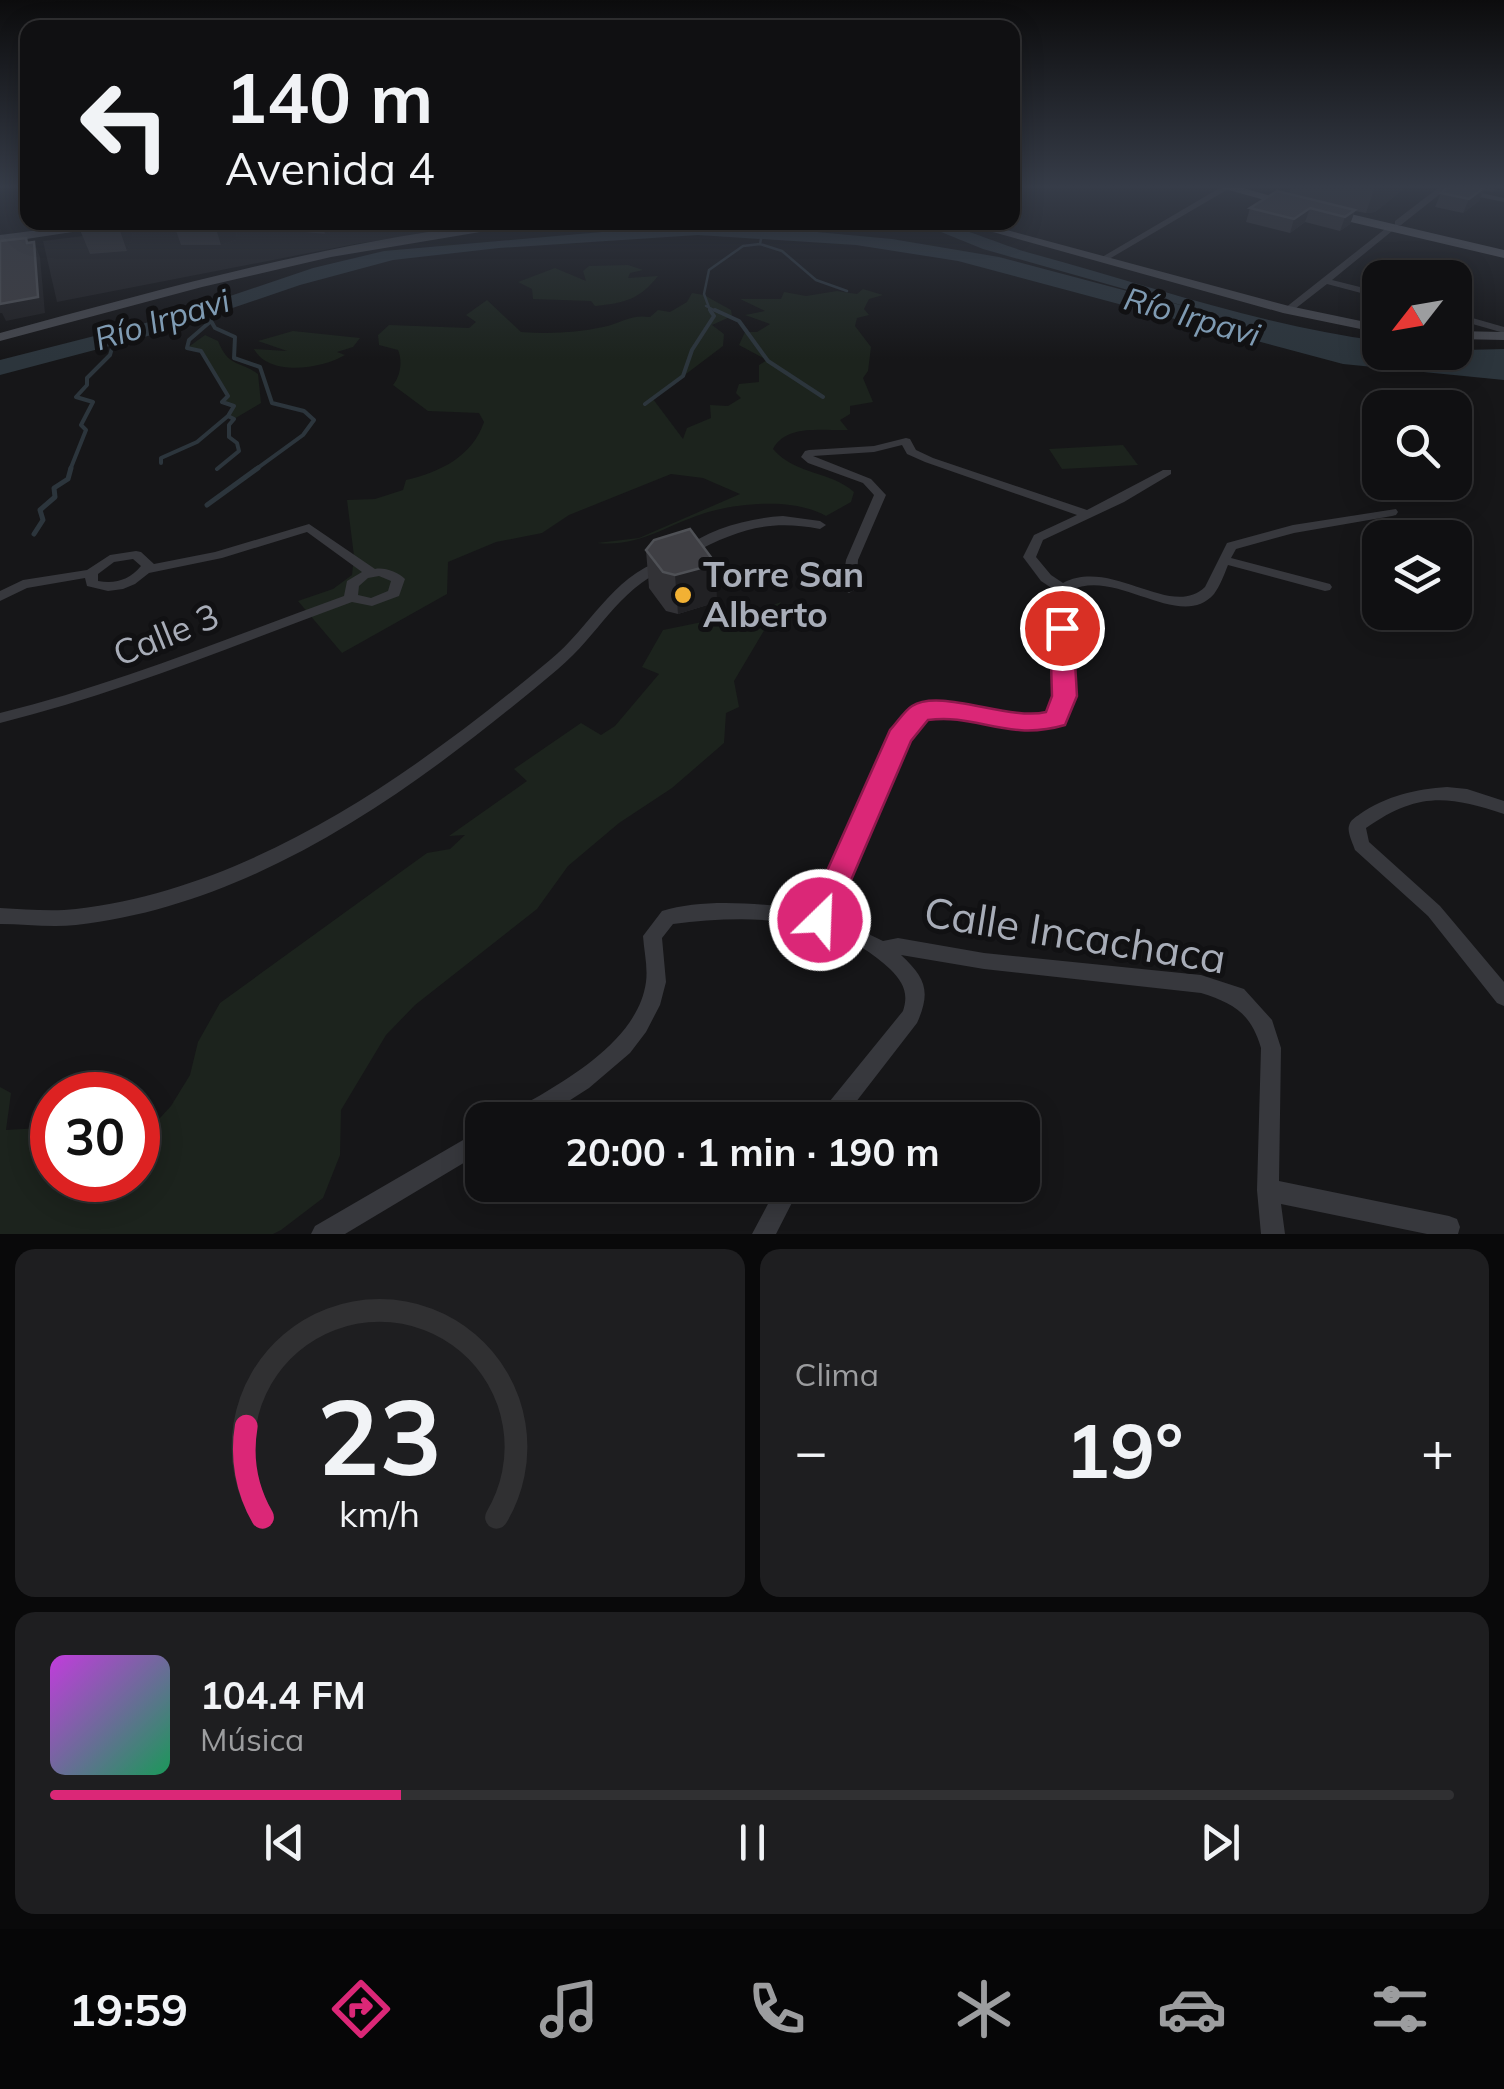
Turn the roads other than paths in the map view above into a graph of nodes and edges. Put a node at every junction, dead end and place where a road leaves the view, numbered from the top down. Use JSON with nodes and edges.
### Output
{"nodes":[{"id":1,"x":377,"y":244,"type":"edge"},
{"id":2,"x":1041,"y":244,"type":"edge"},
{"id":3,"x":1129,"y":244,"type":"edge"},
{"id":4,"x":1373,"y":244,"type":"edge"},
{"id":5,"x":1473,"y":244,"type":"edge"},
{"id":6,"x":1504,"y":251,"type":"edge"},
{"id":7,"x":1101,"y":260,"type":"junction"},
{"id":8,"x":1327,"y":280,"type":"junction"},
{"id":9,"x":1362,"y":290,"type":"edge"},
{"id":10,"x":1288,"y":310,"type":"junction"},
{"id":11,"x":1472,"y":322,"type":"edge"},
{"id":12,"x":1362,"y":325,"type":"edge"},
{"id":13,"x":1504,"y":333,"type":"edge"},
{"id":14,"x":1472,"y":334,"type":"edge"},
{"id":15,"x":0,"y":337,"type":"edge"},
{"id":16,"x":1166,"y":472,"type":"dead end"},
{"id":17,"x":1392,"y":512,"type":"dead end"},
{"id":18,"x":1084,"y":513,"type":"junction"},
{"id":19,"x":820,"y":525,"type":"dead end"},
{"id":20,"x":1224,"y":560,"type":"junction"},
{"id":21,"x":146,"y":570,"type":"junction"},
{"id":22,"x":91,"y":572,"type":"junction"},
{"id":23,"x":372,"y":573,"type":"junction"},
{"id":24,"x":1326,"y":587,"type":"dead end"},
{"id":25,"x":1062,"y":588,"type":"junction"},
{"id":26,"x":849,"y":589,"type":"dead end"},
{"id":27,"x":0,"y":597,"type":"edge"},
{"id":28,"x":351,"y":598,"type":"junction"},
{"id":29,"x":0,"y":718,"type":"edge"},
{"id":30,"x":1504,"y":808,"type":"edge"},
{"id":31,"x":0,"y":916,"type":"edge"},
{"id":32,"x":820,"y":920,"type":"junction"},
{"id":33,"x":882,"y":950,"type":"junction"},
{"id":34,"x":1504,"y":997,"type":"edge"},
{"id":35,"x":547,"y":1102,"type":"edge"},
{"id":36,"x":843,"y":1102,"type":"edge"},
{"id":37,"x":465,"y":1150,"type":"edge"},
{"id":38,"x":1268,"y":1190,"type":"junction"},
{"id":39,"x":781,"y":1202,"type":"edge"},
{"id":40,"x":1449,"y":1227,"type":"dead end"},
{"id":41,"x":323,"y":1234,"type":"edge"},
{"id":42,"x":764,"y":1234,"type":"edge"},
{"id":43,"x":1273,"y":1234,"type":"edge"}],
"edges":[{"from":1,"to":15,"type":"main road"},
{"from":2,"to":7,"type":"main road"},
{"from":3,"to":7,"type":"street"},
{"from":4,"to":8,"type":"street"},
{"from":5,"to":6,"type":"main road"},
{"from":7,"to":10,"type":"main road"},
{"from":8,"to":9,"type":"street"},
{"from":8,"to":10,"type":"street"},
{"from":10,"to":12,"type":"main road"},
{"from":11,"to":13,"type":"street"},
{"from":13,"to":14,"type":"main road"},
{"from":16,"to":18,"type":"street"},
{"from":17,"to":20,"type":"street"},
{"from":18,"to":25,"type":"street"},
{"from":18,"to":26,"type":"street"},
{"from":19,"to":31,"type":"street"},
{"from":20,"to":24,"type":"street"},
{"from":20,"to":25,"type":"street"},
{"from":21,"to":22,"type":"street"},
{"from":21,"to":22,"type":"street"},
{"from":21,"to":23,"type":"street"},
{"from":22,"to":27,"type":"street"},
{"from":23,"to":28,"type":"street"},
{"from":23,"to":28,"type":"street","name":"Calle 3"},
{"from":25,"to":32,"type":"street"},
{"from":28,"to":29,"type":"street","name":"Calle 3"},
{"from":30,"to":34,"type":"street"},
{"from":32,"to":33,"type":"street"},
{"from":32,"to":35,"type":"street"},
{"from":33,"to":36,"type":"street"},
{"from":33,"to":38,"type":"street","name":"Calle Incachaca"},
{"from":37,"to":41,"type":"street"},
{"from":38,"to":40,"type":"street"},
{"from":38,"to":43,"type":"street"},
{"from":39,"to":42,"type":"street"}]}
